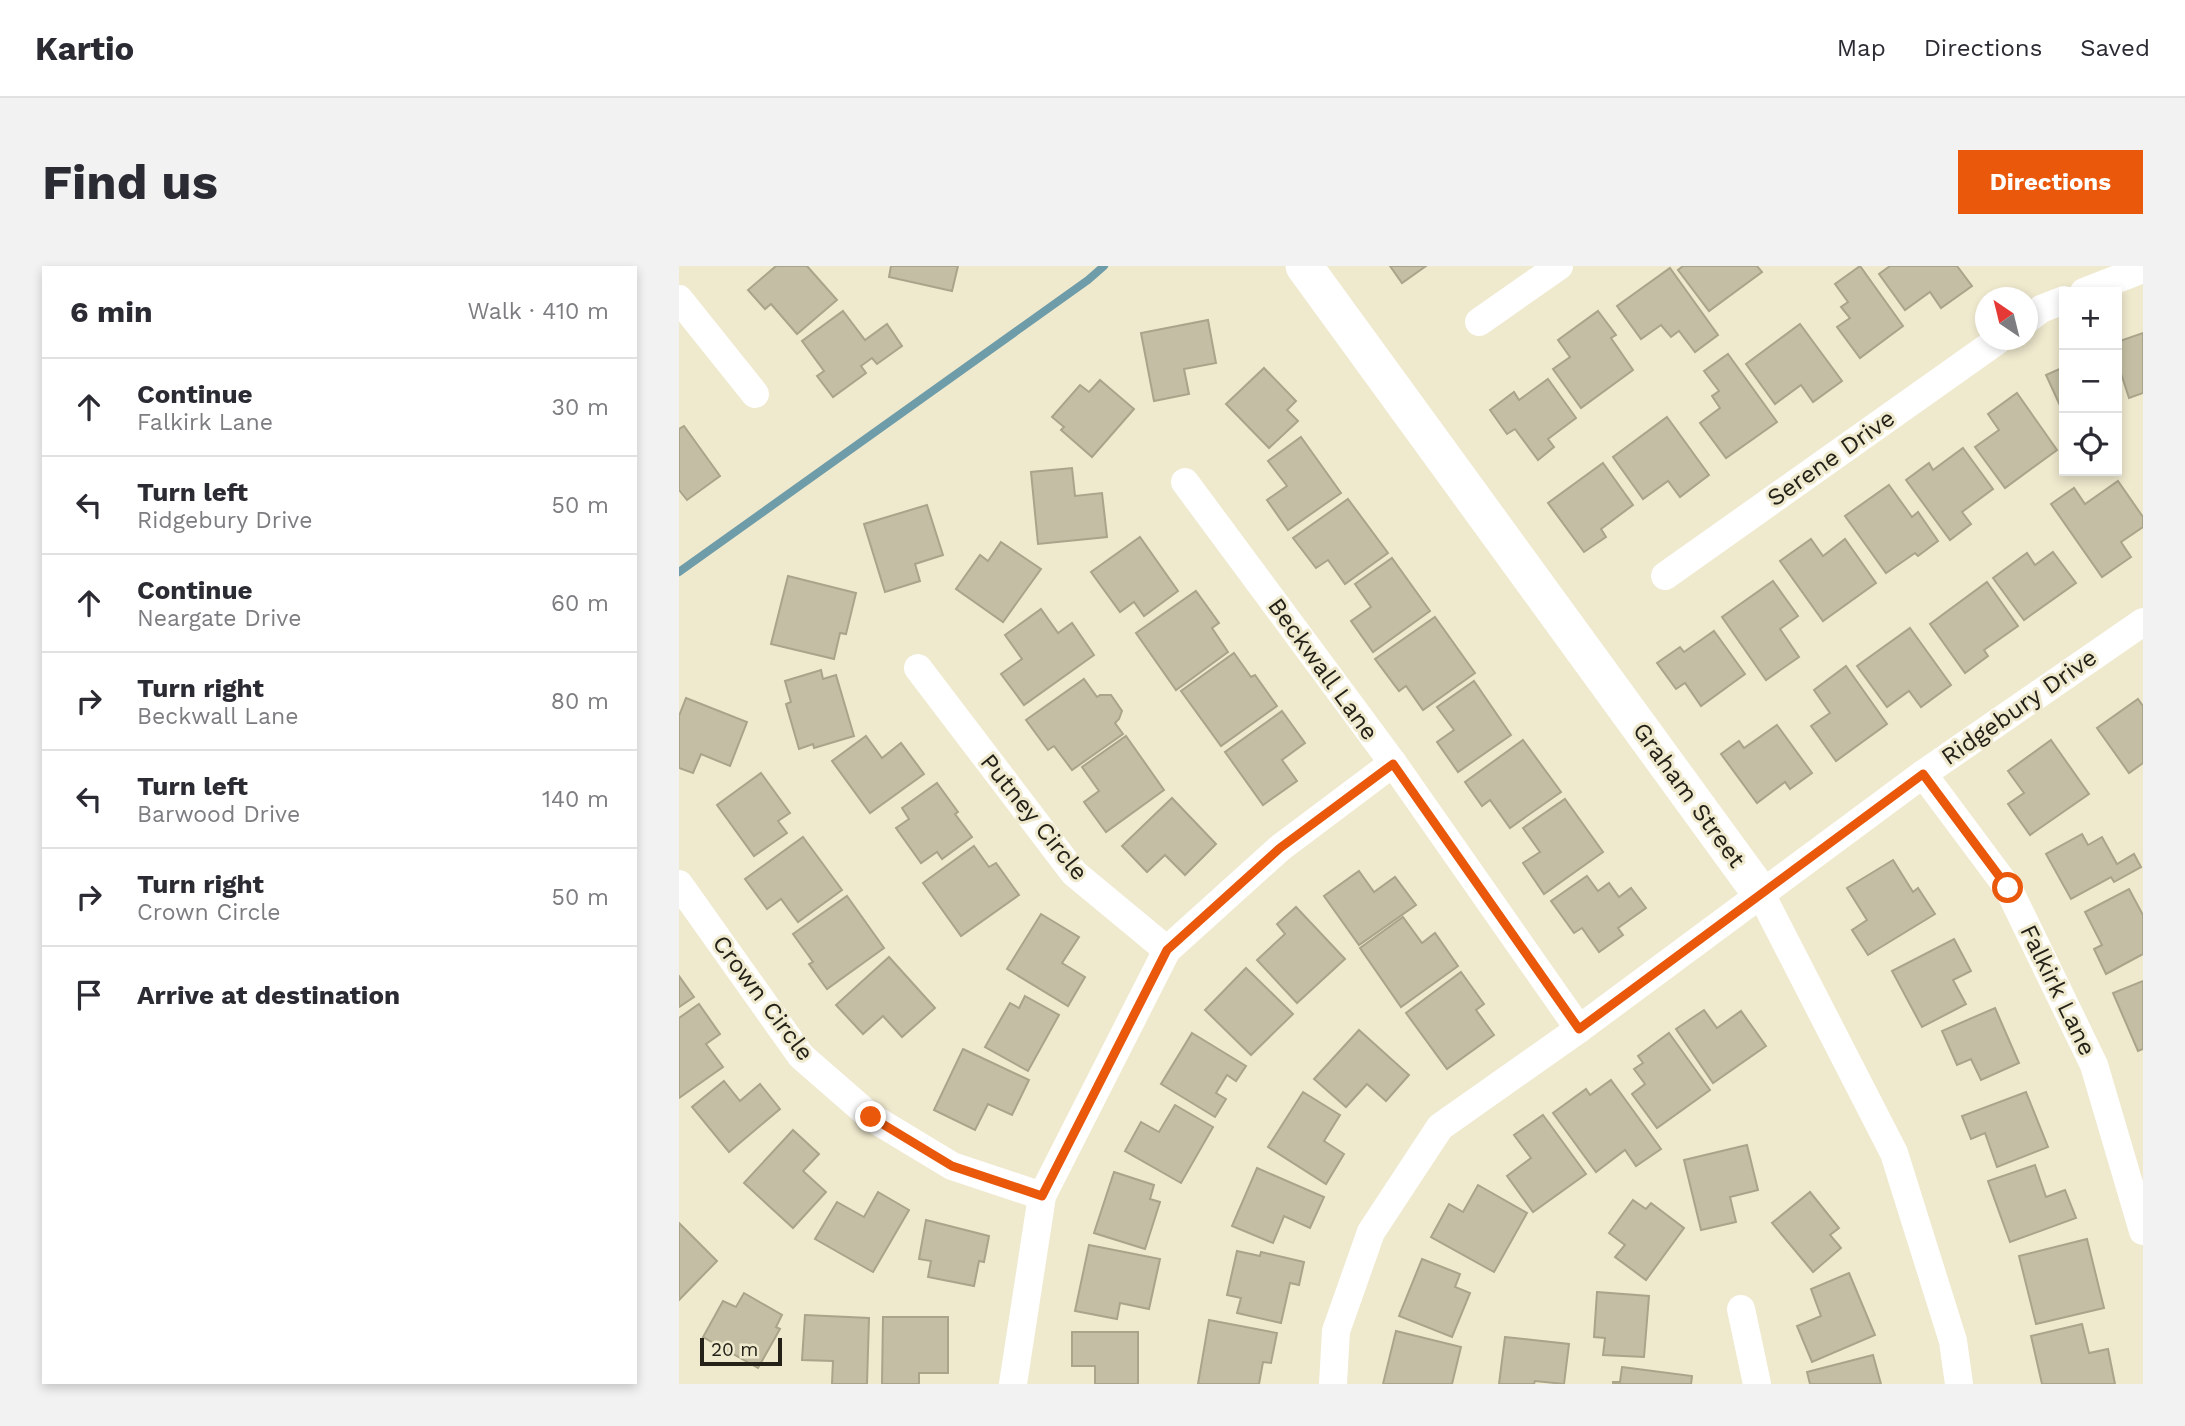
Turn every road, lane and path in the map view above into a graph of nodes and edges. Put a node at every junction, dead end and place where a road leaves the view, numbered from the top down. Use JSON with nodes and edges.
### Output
{"nodes":[{"id":1,"x":1304,"y":266,"type":"edge"},
{"id":2,"x":1559,"y":266,"type":"edge"},
{"id":3,"x":2143,"y":269,"type":"edge"},
{"id":4,"x":2097,"y":287,"type":"edge"},
{"id":5,"x":679,"y":299,"type":"edge"},
{"id":6,"x":2059,"y":302,"type":"edge"},
{"id":7,"x":2038,"y":311,"type":"edge"},
{"id":8,"x":1479,"y":322,"type":"dead end"},
{"id":9,"x":1984,"y":350,"type":"edge"},
{"id":10,"x":755,"y":394,"type":"dead end"},
{"id":11,"x":1185,"y":482,"type":"dead end"},
{"id":12,"x":1665,"y":576,"type":"dead end"},
{"id":13,"x":2143,"y":622,"type":"edge"},
{"id":14,"x":918,"y":668,"type":"dead end"},
{"id":15,"x":1393,"y":764,"type":"junction"},
{"id":16,"x":1923,"y":774,"type":"junction"},
{"id":17,"x":679,"y":884,"type":"edge"},
{"id":18,"x":1761,"y":894,"type":"junction"},
{"id":19,"x":1167,"y":950,"type":"junction"},
{"id":20,"x":1579,"y":1029,"type":"junction"},
{"id":21,"x":1042,"y":1196,"type":"junction"},
{"id":22,"x":2143,"y":1231,"type":"edge"},
{"id":23,"x":1741,"y":1309,"type":"dead end"},
{"id":24,"x":1013,"y":1384,"type":"edge"},
{"id":25,"x":1333,"y":1384,"type":"edge"},
{"id":26,"x":1757,"y":1384,"type":"edge"},
{"id":27,"x":1959,"y":1384,"type":"edge"}],
"edges":[{"from":1,"to":18,"type":"street","name":"Graham Street"},
{"from":2,"to":8,"type":"street"},
{"from":3,"to":4,"type":"street"},
{"from":5,"to":10,"type":"street"},
{"from":6,"to":7,"type":"street"},
{"from":9,"to":12,"type":"street","name":"Serene Drive"},
{"from":11,"to":15,"type":"street","name":"Beckwall Lane"},
{"from":13,"to":16,"type":"street","name":"Ridgebury Drive"},
{"from":14,"to":19,"type":"street","name":"Putney Circle"},
{"from":15,"to":19,"type":"street"},
{"from":15,"to":20,"type":"street","name":"Beckwall Lane"},
{"from":16,"to":18,"type":"street","name":"Ridgebury Drive"},
{"from":16,"to":22,"type":"street","name":"Falkirk Lane"},
{"from":17,"to":21,"type":"street","name":"Crown Circle"},
{"from":18,"to":20,"type":"street","name":"Ridgebury Drive"},
{"from":18,"to":27,"type":"street","name":"Graham Street"},
{"from":19,"to":21,"type":"street"},
{"from":20,"to":25,"type":"street","name":"Ridgebury Drive"},
{"from":21,"to":24,"type":"street"},
{"from":23,"to":26,"type":"street"}]}
